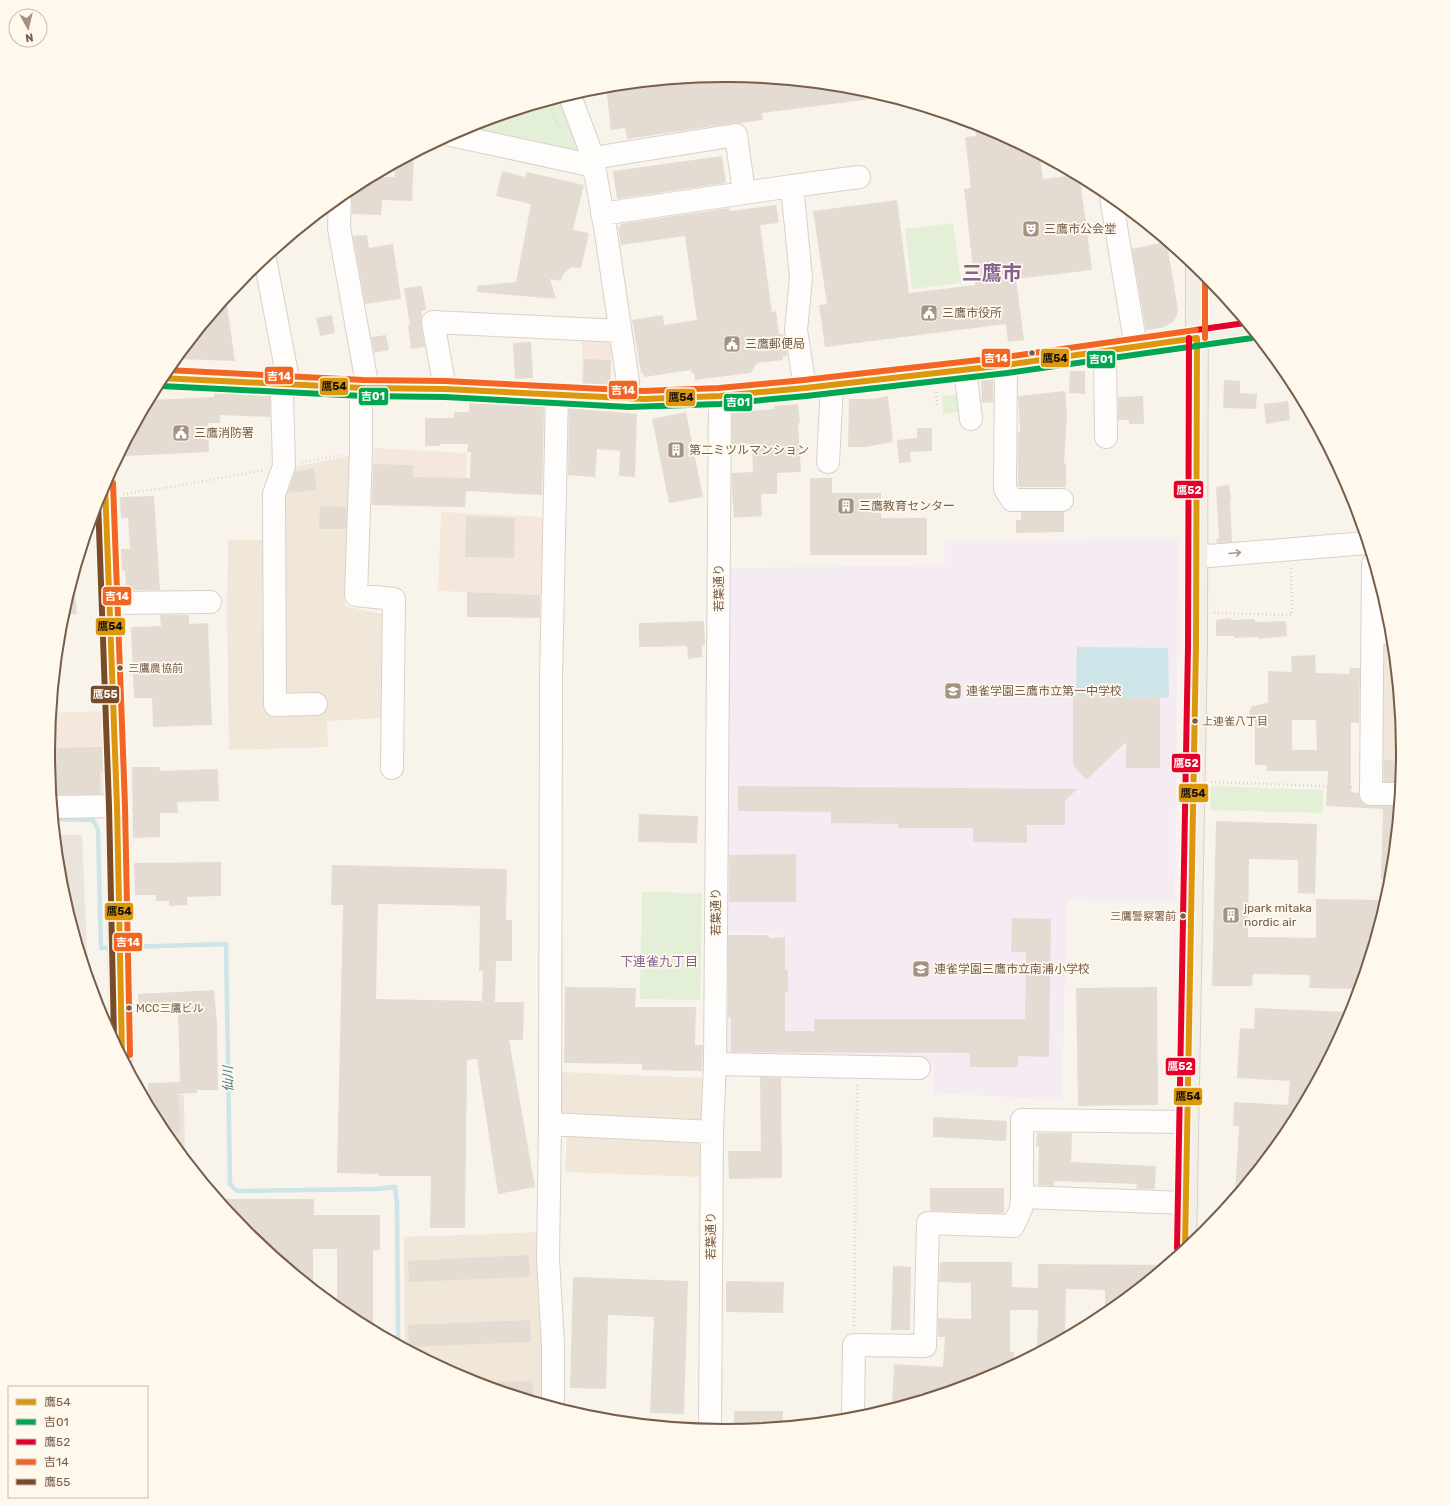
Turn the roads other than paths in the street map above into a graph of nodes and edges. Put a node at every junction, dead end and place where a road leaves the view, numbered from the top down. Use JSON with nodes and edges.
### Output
{"nodes":[{"id":1,"x":572,"y":100,"type":"edge"},
{"id":2,"x":462,"y":137,"type":"edge"},
{"id":3,"x":593,"y":162,"type":"junction"},
{"id":4,"x":859,"y":177,"type":"dead end"},
{"id":5,"x":792,"y":186,"type":"junction"},
{"id":6,"x":744,"y":193,"type":"junction"},
{"id":7,"x":340,"y":205,"type":"edge"},
{"id":8,"x":1112,"y":205,"type":"edge"},
{"id":9,"x":602,"y":214,"type":"junction"},
{"id":10,"x":266,"y":265,"type":"edge"},
{"id":11,"x":1197,"y":276,"type":"edge"},
{"id":12,"x":620,"y":330,"type":"junction"},
{"id":13,"x":1246,"y":331,"type":"edge"},
{"id":14,"x":1197,"y":338,"type":"junction"},
{"id":15,"x":1136,"y":347,"type":"junction"},
{"id":16,"x":1105,"y":351,"type":"junction"},
{"id":17,"x":1006,"y":365,"type":"junction"},
{"id":18,"x":965,"y":369,"type":"junction"},
{"id":19,"x":171,"y":375,"type":"edge"},
{"id":20,"x":285,"y":384,"type":"junction"},
{"id":21,"x":832,"y":385,"type":"junction"},
{"id":22,"x":363,"y":388,"type":"junction"},
{"id":23,"x":805,"y":388,"type":"junction"},
{"id":24,"x":445,"y":389,"type":"junction"},
{"id":25,"x":557,"y":394,"type":"junction"},
{"id":26,"x":720,"y":396,"type":"junction"},
{"id":27,"x":629,"y":399,"type":"junction"},
{"id":28,"x":971,"y":419,"type":"dead end"},
{"id":29,"x":1106,"y":437,"type":"dead end"},
{"id":30,"x":828,"y":462,"type":"dead end"},
{"id":31,"x":1062,"y":500,"type":"dead end"},
{"id":32,"x":104,"y":503,"type":"edge"},
{"id":33,"x":1362,"y":542,"type":"edge"},
{"id":34,"x":1196,"y":552,"type":"junction"},
{"id":35,"x":1377,"y":598,"type":"edge"},
{"id":36,"x":210,"y":602,"type":"dead end"},
{"id":37,"x":110,"y":603,"type":"junction"},
{"id":38,"x":1382,"y":633,"type":"edge"},
{"id":39,"x":316,"y":704,"type":"dead end"},
{"id":40,"x":392,"y":768,"type":"dead end"},
{"id":41,"x":1395,"y":794,"type":"edge"},
{"id":42,"x":117,"y":806,"type":"junction"},
{"id":43,"x":57,"y":807,"type":"edge"},
{"id":44,"x":122,"y":1045,"type":"edge"},
{"id":45,"x":715,"y":1064,"type":"junction"},
{"id":46,"x":919,"y":1068,"type":"dead end"},
{"id":47,"x":1187,"y":1122,"type":"junction"},
{"id":48,"x":550,"y":1124,"type":"junction"},
{"id":49,"x":712,"y":1132,"type":"junction"},
{"id":50,"x":1022,"y":1198,"type":"junction"},
{"id":51,"x":1186,"y":1203,"type":"junction"},
{"id":52,"x":1185,"y":1241,"type":"edge"},
{"id":53,"x":553,"y":1401,"type":"edge"},
{"id":54,"x":853,"y":1411,"type":"edge"},
{"id":55,"x":710,"y":1423,"type":"edge"}],
"edges":[{"from":1,"to":3,"type":"street"},
{"from":2,"to":3,"type":"street"},
{"from":3,"to":6,"type":"street"},
{"from":3,"to":9,"type":"street"},
{"from":4,"to":5,"type":"street"},
{"from":5,"to":6,"type":"street"},
{"from":5,"to":23,"type":"street"},
{"from":6,"to":9,"type":"street"},
{"from":7,"to":22,"type":"street"},
{"from":8,"to":15,"type":"street"},
{"from":9,"to":12,"type":"street"},
{"from":10,"to":20,"type":"street"},
{"from":11,"to":14,"type":"main road"},
{"from":12,"to":24,"type":"street"},
{"from":12,"to":27,"type":"street"},
{"from":13,"to":14,"type":"main road"},
{"from":14,"to":15,"type":"main road"},
{"from":14,"to":34,"type":"main road"},
{"from":15,"to":16,"type":"main road"},
{"from":16,"to":17,"type":"main road"},
{"from":16,"to":29,"type":"street"},
{"from":17,"to":18,"type":"main road"},
{"from":17,"to":31,"type":"street"},
{"from":18,"to":21,"type":"main road"},
{"from":18,"to":28,"type":"street"},
{"from":19,"to":20,"type":"main road"},
{"from":20,"to":22,"type":"main road"},
{"from":20,"to":39,"type":"street"},
{"from":21,"to":23,"type":"main road"},
{"from":21,"to":30,"type":"street"},
{"from":22,"to":24,"type":"main road"},
{"from":22,"to":40,"type":"street"},
{"from":23,"to":26,"type":"main road"},
{"from":24,"to":25,"type":"main road"},
{"from":25,"to":27,"type":"main road"},
{"from":25,"to":48,"type":"street"},
{"from":26,"to":27,"type":"main road"},
{"from":26,"to":45,"type":"street","name":"若葉通り"},
{"from":32,"to":37,"type":"street"},
{"from":34,"to":33,"type":"street","one_way":true},
{"from":34,"to":47,"type":"main road"},
{"from":35,"to":38,"type":"street"},
{"from":36,"to":37,"type":"street"},
{"from":37,"to":42,"type":"street"},
{"from":38,"to":41,"type":"street"},
{"from":42,"to":43,"type":"street"},
{"from":42,"to":44,"type":"street"},
{"from":45,"to":46,"type":"street"},
{"from":45,"to":49,"type":"street","name":"若葉通り"},
{"from":47,"to":50,"type":"street"},
{"from":47,"to":51,"type":"main road"},
{"from":48,"to":49,"type":"street"},
{"from":48,"to":53,"type":"street"},
{"from":49,"to":55,"type":"street","name":"若葉通り"},
{"from":50,"to":51,"type":"street"},
{"from":50,"to":54,"type":"street"},
{"from":51,"to":52,"type":"main road"}]}
